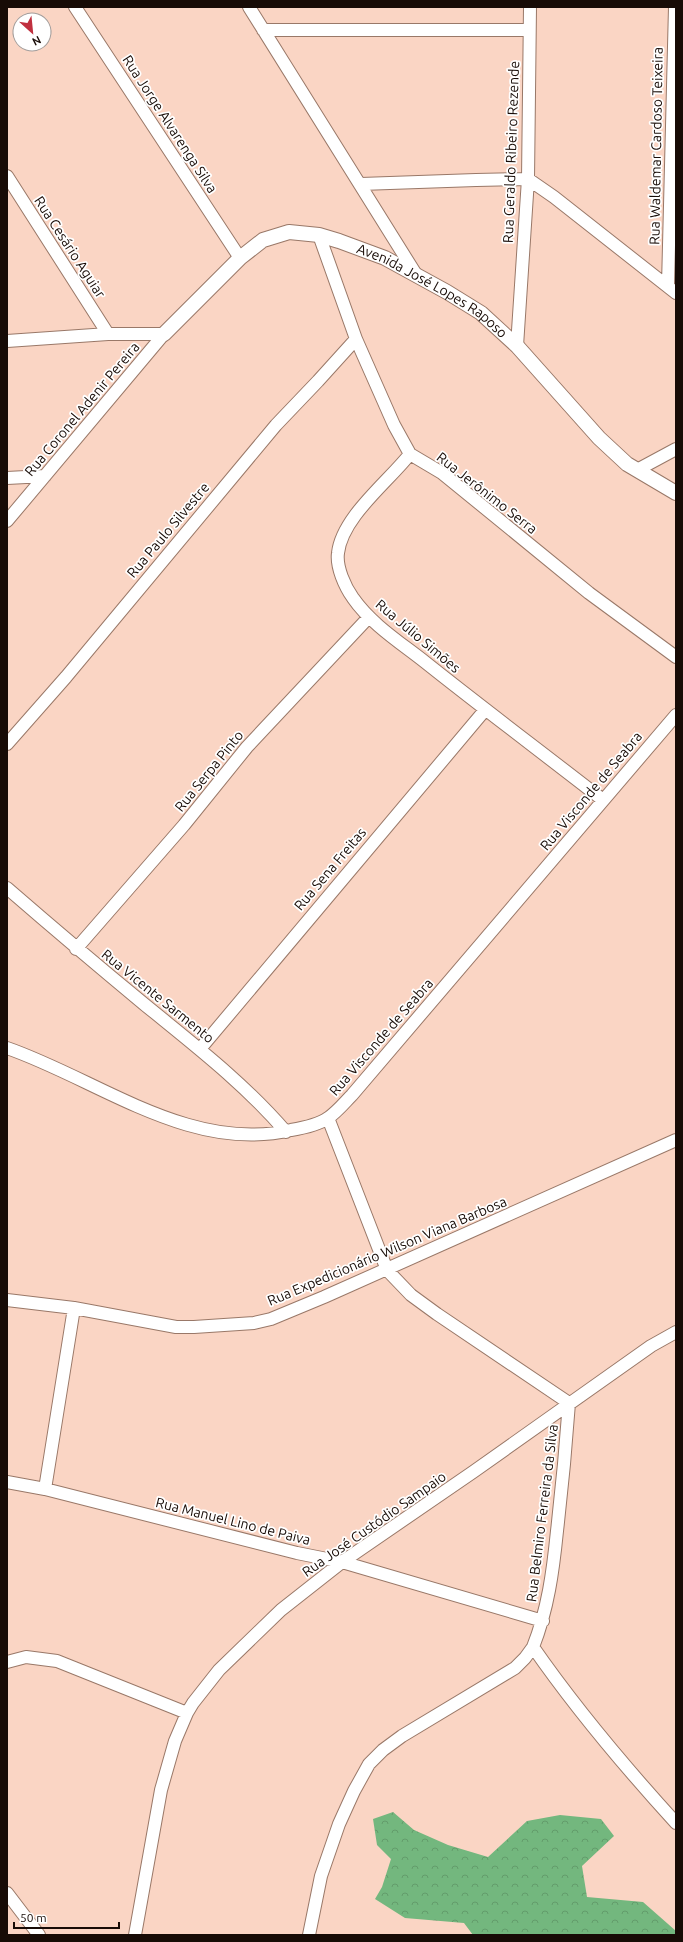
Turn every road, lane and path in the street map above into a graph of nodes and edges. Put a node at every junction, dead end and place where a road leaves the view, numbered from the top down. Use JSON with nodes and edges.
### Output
{"nodes":[{"id":1,"x":75,"y":7,"type":"edge"},
{"id":2,"x":249,"y":7,"type":"edge"},
{"id":3,"x":530,"y":7,"type":"edge"},
{"id":4,"x":675,"y":7,"type":"edge"},
{"id":5,"x":264,"y":30,"type":"junction"},
{"id":6,"x":529,"y":30,"type":"junction"},
{"id":7,"x":7,"y":176,"type":"edge"},
{"id":8,"x":528,"y":179,"type":"junction"},
{"id":9,"x":361,"y":184,"type":"junction"},
{"id":10,"x":319,"y":234,"type":"junction"},
{"id":11,"x":240,"y":258,"type":"junction"},
{"id":12,"x":417,"y":276,"type":"junction"},
{"id":13,"x":672,"y":289,"type":"edge"},
{"id":14,"x":108,"y":334,"type":"junction"},
{"id":15,"x":164,"y":334,"type":"junction"},
{"id":16,"x":356,"y":339,"type":"junction"},
{"id":17,"x":7,"y":341,"type":"edge"},
{"id":18,"x":517,"y":346,"type":"junction"},
{"id":19,"x":676,"y":449,"type":"edge"},
{"id":20,"x":410,"y":454,"type":"junction"},
{"id":21,"x":637,"y":470,"type":"junction"},
{"id":22,"x":45,"y":476,"type":"junction"},
{"id":23,"x":7,"y":478,"type":"edge"},
{"id":24,"x":676,"y":492,"type":"edge"},
{"id":25,"x":7,"y":521,"type":"edge"},
{"id":26,"x":369,"y":617,"type":"junction"},
{"id":27,"x":676,"y":657,"type":"edge"},
{"id":28,"x":485,"y":710,"type":"junction"},
{"id":29,"x":676,"y":715,"type":"edge"},
{"id":30,"x":7,"y":744,"type":"edge"},
{"id":31,"x":603,"y":800,"type":"junction"},
{"id":32,"x":7,"y":888,"type":"edge"},
{"id":33,"x":76,"y":948,"type":"junction"},
{"id":34,"x":7,"y":1048,"type":"edge"},
{"id":35,"x":200,"y":1049,"type":"junction"},
{"id":36,"x":328,"y":1118,"type":"junction"},
{"id":37,"x":286,"y":1132,"type":"junction"},
{"id":38,"x":676,"y":1140,"type":"edge"},
{"id":39,"x":387,"y":1270,"type":"junction"},
{"id":40,"x":7,"y":1300,"type":"edge"},
{"id":41,"x":74,"y":1308,"type":"junction"},
{"id":42,"x":676,"y":1332,"type":"edge"},
{"id":43,"x":569,"y":1403,"type":"junction"},
{"id":44,"x":7,"y":1482,"type":"edge"},
{"id":45,"x":45,"y":1489,"type":"junction"},
{"id":46,"x":342,"y":1562,"type":"junction"},
{"id":47,"x":543,"y":1621,"type":"junction"},
{"id":48,"x":533,"y":1647,"type":"junction"},
{"id":49,"x":7,"y":1662,"type":"edge"},
{"id":50,"x":187,"y":1713,"type":"junction"},
{"id":51,"x":676,"y":1823,"type":"edge"},
{"id":52,"x":7,"y":1893,"type":"edge"},
{"id":53,"x":39,"y":1935,"type":"edge"},
{"id":54,"x":135,"y":1935,"type":"edge"},
{"id":55,"x":309,"y":1935,"type":"edge"}],
"edges":[{"from":1,"to":11,"type":"street","name":"Rua Jorge Alvarenga Silva"},
{"from":2,"to":5,"type":"street"},
{"from":3,"to":6,"type":"street","name":"Rua Geraldo Ribeiro Rezende"},
{"from":4,"to":13,"type":"street","name":"Rua Waldemar Cardoso Teixeira"},
{"from":5,"to":6,"type":"street"},
{"from":5,"to":9,"type":"street"},
{"from":6,"to":8,"type":"street","name":"Rua Geraldo Ribeiro Rezende"},
{"from":7,"to":14,"type":"street","name":"Rua Cesário Aguiar"},
{"from":8,"to":9,"type":"street"},
{"from":8,"to":13,"type":"street"},
{"from":8,"to":18,"type":"street","name":"Rua Geraldo Ribeiro Rezende"},
{"from":9,"to":12,"type":"street"},
{"from":10,"to":11,"type":"street","name":"Avenida José Lopes Raposo"},
{"from":10,"to":12,"type":"street","name":"Avenida José Lopes Raposo"},
{"from":10,"to":16,"type":"street"},
{"from":11,"to":15,"type":"street","name":"Avenida José Lopes Raposo"},
{"from":12,"to":18,"type":"street","name":"Avenida José Lopes Raposo"},
{"from":14,"to":15,"type":"street"},
{"from":14,"to":17,"type":"street"},
{"from":15,"to":22,"type":"street","name":"Rua Coronel Adenir Pereira"},
{"from":16,"to":20,"type":"street"},
{"from":16,"to":30,"type":"street","name":"Rua Paulo Silvestre"},
{"from":18,"to":21,"type":"street","name":"Avenida José Lopes Raposo"},
{"from":19,"to":21,"type":"street"},
{"from":20,"to":26,"type":"street","name":"Rua Júlio Simões"},
{"from":20,"to":27,"type":"street","name":"Rua Jerônimo Serra"},
{"from":21,"to":24,"type":"street","name":"Avenida José Lopes Raposo"},
{"from":22,"to":23,"type":"street"},
{"from":22,"to":25,"type":"street","name":"Rua Coronel Adenir Pereira"},
{"from":26,"to":28,"type":"street","name":"Rua Júlio Simões"},
{"from":26,"to":33,"type":"street","name":"Rua Serpa Pinto"},
{"from":28,"to":31,"type":"street","name":"Rua Júlio Simões"},
{"from":28,"to":35,"type":"street","name":"Rua Sena Freitas"},
{"from":29,"to":31,"type":"street","name":"Rua Visconde de Seabra"},
{"from":31,"to":36,"type":"street","name":"Rua Visconde de Seabra"},
{"from":32,"to":33,"type":"street","name":"Rua Vicente Sarmento"},
{"from":33,"to":35,"type":"street","name":"Rua Vicente Sarmento"},
{"from":34,"to":37,"type":"street","name":"Rua Visconde de Seabra"},
{"from":35,"to":37,"type":"street","name":"Rua Vicente Sarmento"},
{"from":36,"to":37,"type":"street","name":"Rua Visconde de Seabra"},
{"from":36,"to":39,"type":"street"},
{"from":38,"to":39,"type":"street","name":"Rua Expedicionário Wilson Viana Barbosa"},
{"from":39,"to":41,"type":"street","name":"Rua Expedicionário Wilson Viana Barbosa"},
{"from":39,"to":43,"type":"street"},
{"from":40,"to":41,"type":"street","name":"Rua Expedicionário Wilson Viana Barbosa"},
{"from":41,"to":45,"type":"street"},
{"from":42,"to":43,"type":"street"},
{"from":43,"to":46,"type":"street","name":"Rua José Custódio Sampaio"},
{"from":43,"to":47,"type":"street","name":"Rua Belmiro Ferreira da Silva"},
{"from":44,"to":45,"type":"street","name":"Rua Manuel Lino de Paiva"},
{"from":45,"to":46,"type":"street","name":"Rua Manuel Lino de Paiva"},
{"from":46,"to":47,"type":"street","name":"Rua Manuel Lino de Paiva"},
{"from":46,"to":50,"type":"street","name":"Rua José Custódio Sampaio"},
{"from":47,"to":48,"type":"street","name":"Rua Belmiro Ferreira da Silva"},
{"from":48,"to":51,"type":"street"},
{"from":48,"to":55,"type":"street","name":"Rua Belmiro Ferreira da Silva"},
{"from":49,"to":50,"type":"street"},
{"from":50,"to":54,"type":"street","name":"Rua José Custódio Sampaio"},
{"from":52,"to":53,"type":"street"}]}
